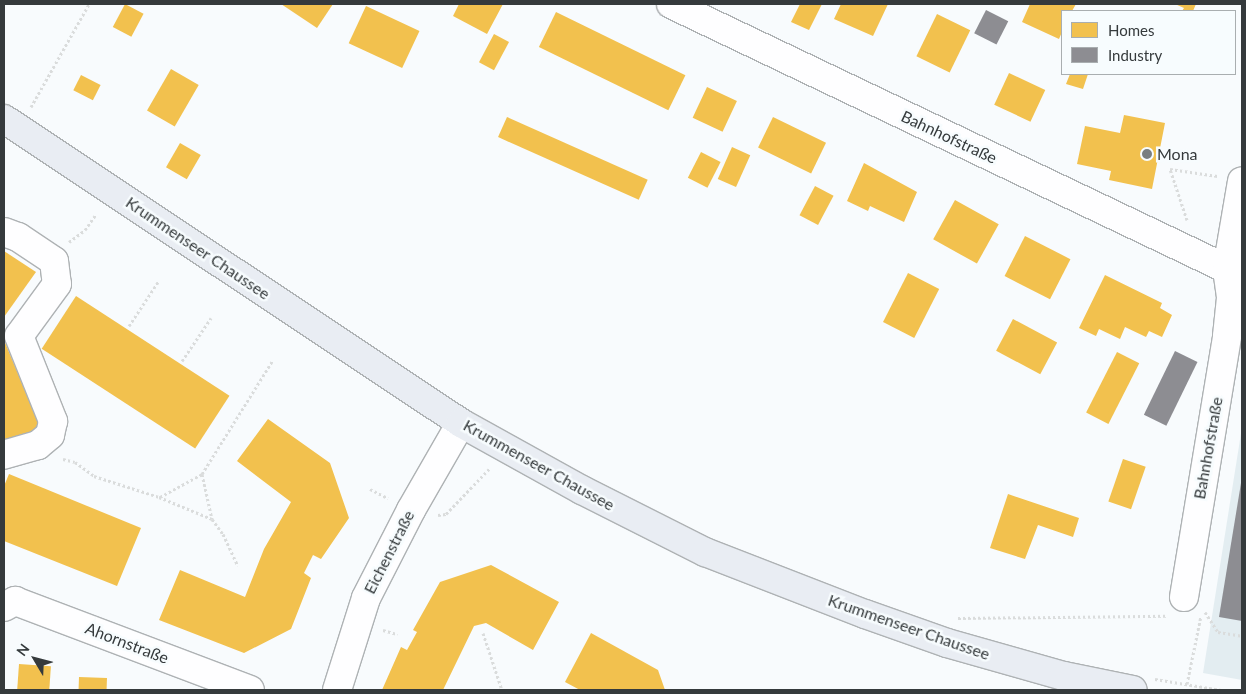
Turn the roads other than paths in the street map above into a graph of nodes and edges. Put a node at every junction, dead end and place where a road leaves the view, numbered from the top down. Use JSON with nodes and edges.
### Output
{"nodes":[{"id":1,"x":671,"y":4,"type":"edge"},
{"id":2,"x":16,"y":115,"type":"edge"},
{"id":3,"x":1233,"y":179,"type":"edge"},
{"id":4,"x":4,"y":232,"type":"edge"},
{"id":5,"x":1227,"y":269,"type":"junction"},
{"id":6,"x":462,"y":423,"type":"junction"},
{"id":7,"x":4,"y":455,"type":"edge"},
{"id":8,"x":1184,"y":597,"type":"road end"},
{"id":9,"x":4,"y":607,"type":"edge"},
{"id":10,"x":1139,"y":683,"type":"edge"},
{"id":11,"x":250,"y":690,"type":"edge"},
{"id":12,"x":336,"y":690,"type":"edge"}],
"edges":[{"from":1,"to":5,"type":"street","name":"Bahnhofstraße"},
{"from":2,"to":6,"type":"main road","name":"Krummenseer Chaussee"},
{"from":3,"to":5,"type":"street","name":"Bahnhofstraße"},
{"from":4,"to":7,"type":"street"},
{"from":5,"to":8,"type":"street","name":"Bahnhofstraße"},
{"from":6,"to":10,"type":"main road","name":"Krummenseer Chaussee"},
{"from":6,"to":12,"type":"street","name":"Eichenstraße"},
{"from":9,"to":11,"type":"street","name":"Ahornstraße"}]}
